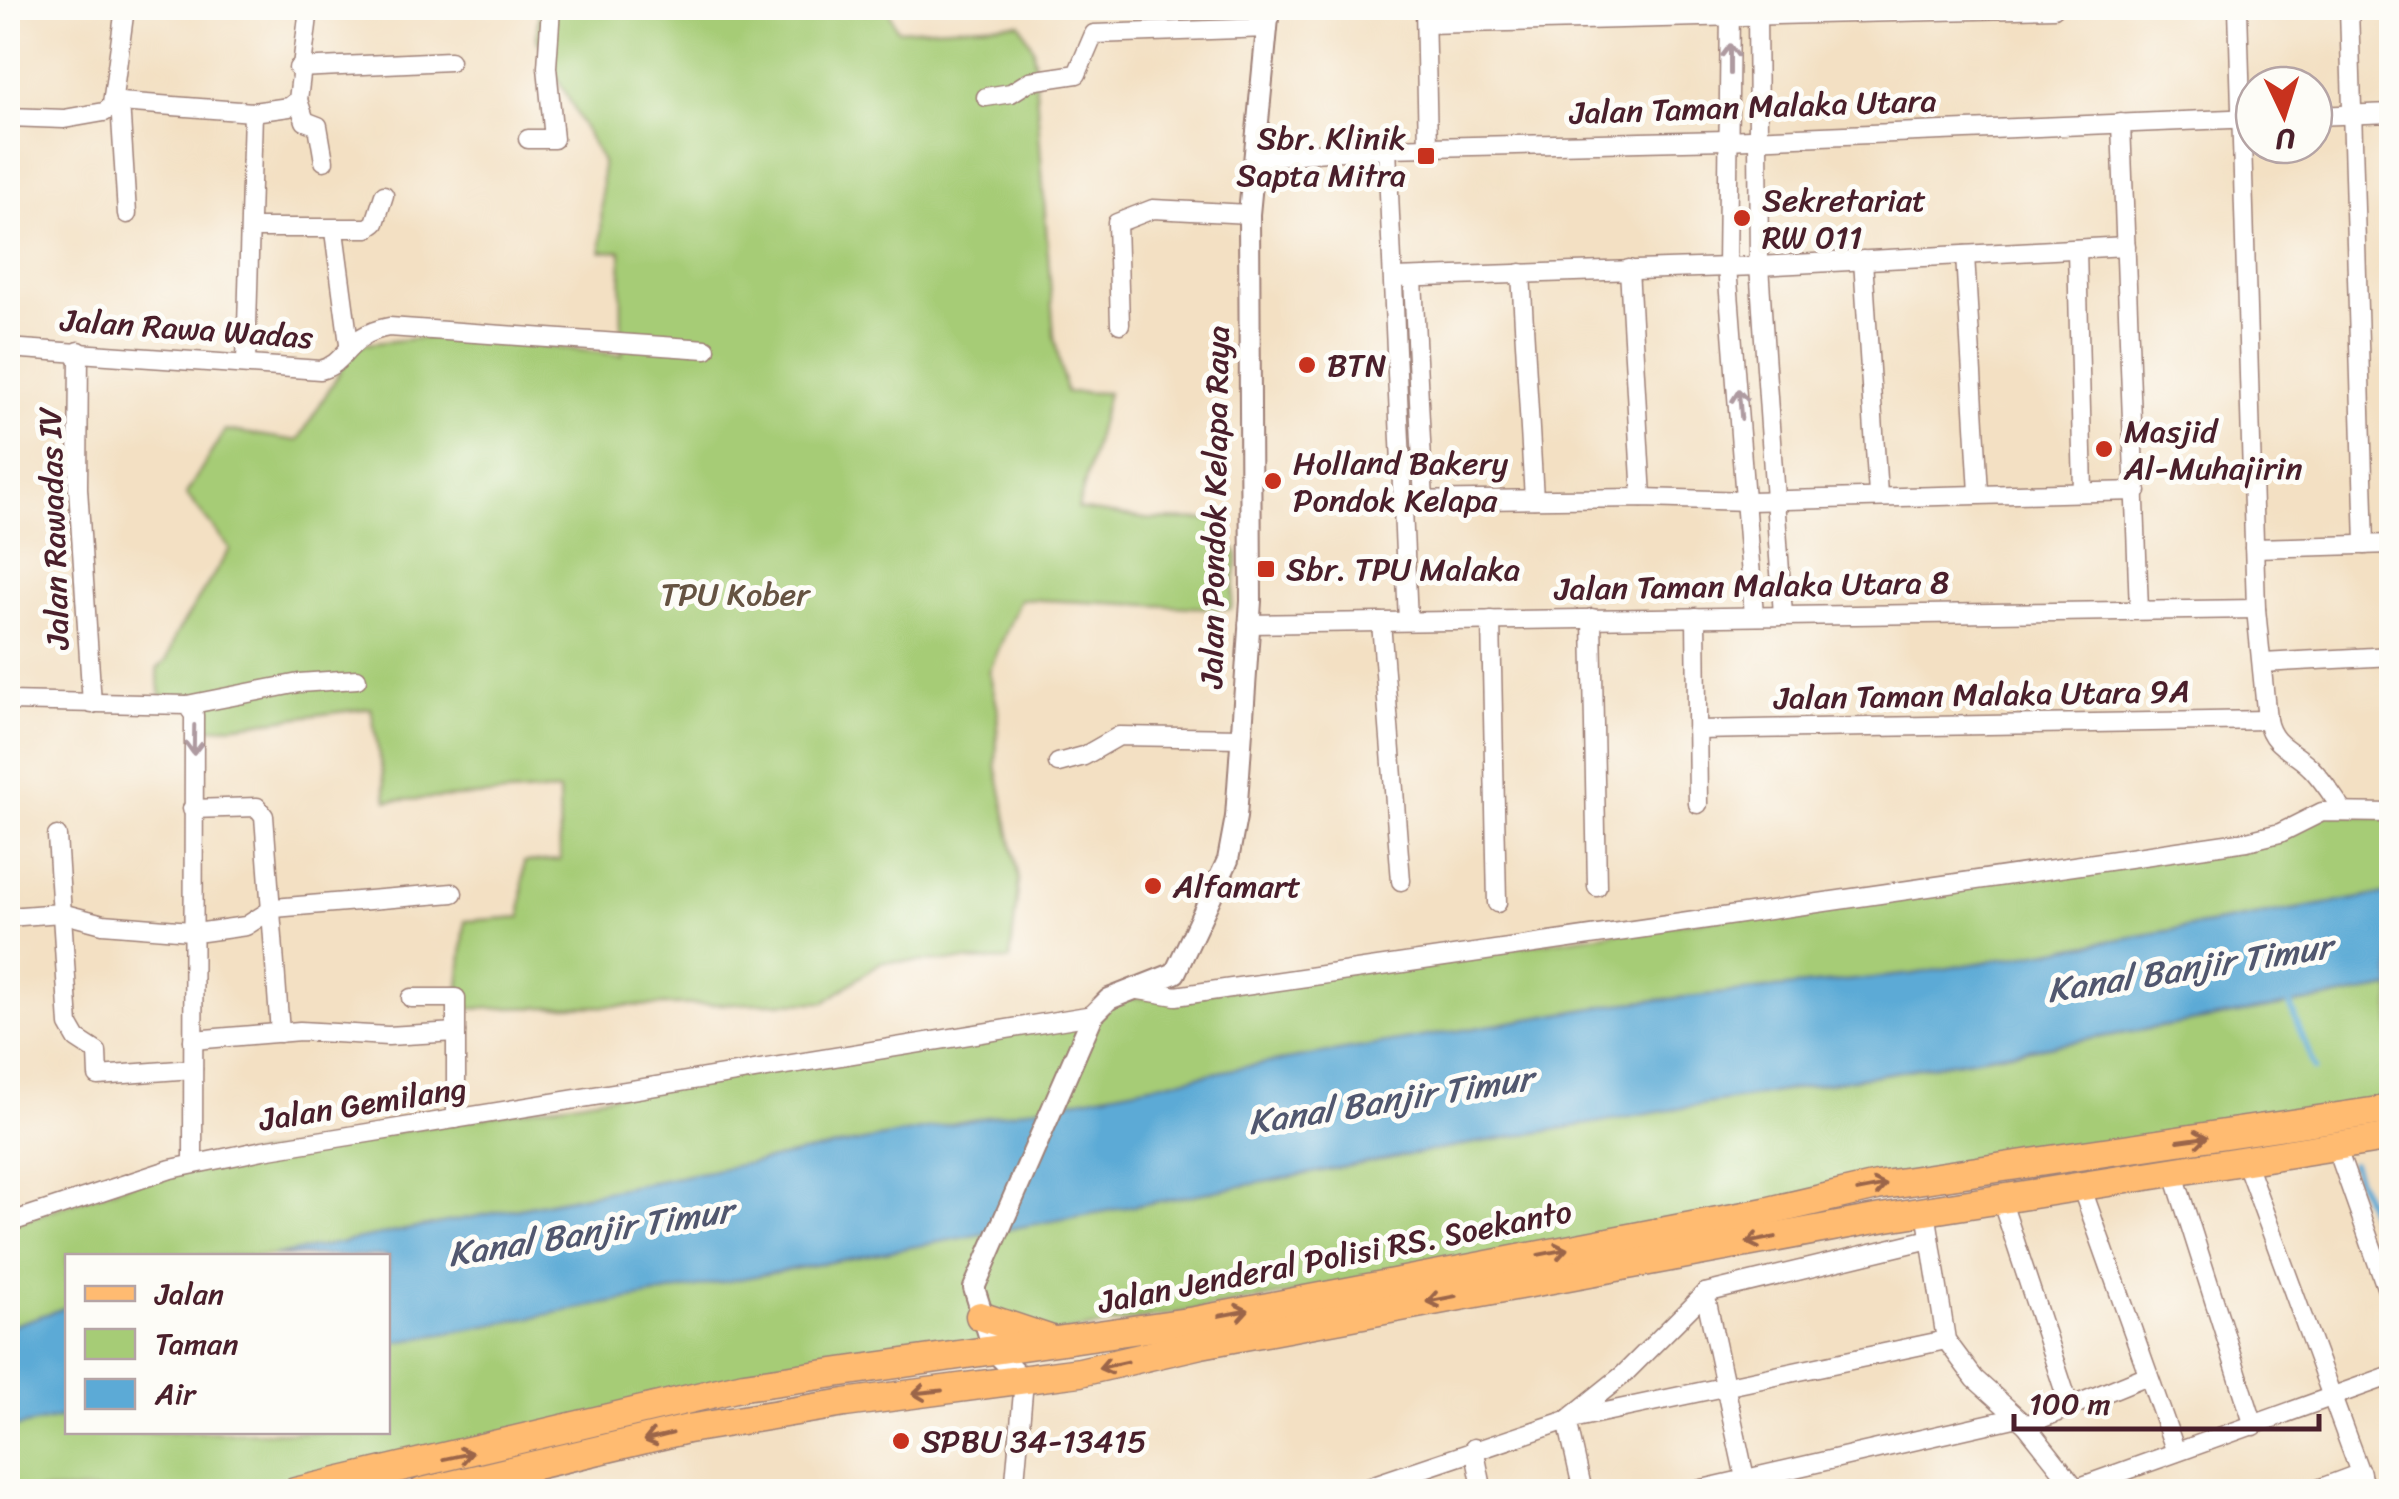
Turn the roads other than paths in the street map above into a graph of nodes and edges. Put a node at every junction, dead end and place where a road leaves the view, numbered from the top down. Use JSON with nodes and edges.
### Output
{"nodes":[{"id":1,"x":126,"y":8,"type":"edge"},
{"id":2,"x":309,"y":8,"type":"edge"},
{"id":3,"x":550,"y":8,"type":"edge"},
{"id":4,"x":2054,"y":8,"type":"edge"},
{"id":5,"x":2238,"y":8,"type":"edge"},
{"id":6,"x":2350,"y":8,"type":"edge"},
{"id":7,"x":1960,"y":9,"type":"edge"},
{"id":8,"x":1857,"y":11,"type":"edge"},
{"id":9,"x":1757,"y":12,"type":"edge"},
{"id":10,"x":1730,"y":13,"type":"edge"},
{"id":11,"x":1627,"y":15,"type":"edge"},
{"id":12,"x":1425,"y":16,"type":"edge"},
{"id":13,"x":1525,"y":16,"type":"edge"},
{"id":14,"x":1268,"y":18,"type":"edge"},
{"id":15,"x":450,"y":60,"type":"dead end"},
{"id":16,"x":2242,"y":65,"type":"edge"},
{"id":17,"x":298,"y":68,"type":"junction"},
{"id":18,"x":986,"y":97,"type":"dead end"},
{"id":19,"x":298,"y":100,"type":"junction"},
{"id":20,"x":116,"y":103,"type":"junction"},
{"id":21,"x":253,"y":112,"type":"junction"},
{"id":22,"x":2392,"y":113,"type":"edge"},
{"id":23,"x":2355,"y":114,"type":"junction"},
{"id":24,"x":2334,"y":115,"type":"edge"},
{"id":25,"x":8,"y":117,"type":"edge"},
{"id":26,"x":2234,"y":118,"type":"edge"},
{"id":27,"x":2120,"y":123,"type":"junction"},
{"id":28,"x":1756,"y":138,"type":"junction"},
{"id":29,"x":528,"y":139,"type":"dead end"},
{"id":30,"x":1726,"y":140,"type":"junction"},
{"id":31,"x":1428,"y":147,"type":"junction"},
{"id":32,"x":1388,"y":148,"type":"junction"},
{"id":33,"x":1254,"y":158,"type":"junction"},
{"id":34,"x":324,"y":162,"type":"dead end"},
{"id":35,"x":2247,"y":165,"type":"edge"},
{"id":36,"x":384,"y":194,"type":"dead end"},
{"id":37,"x":127,"y":214,"type":"dead end"},
{"id":38,"x":1249,"y":214,"type":"junction"},
{"id":39,"x":251,"y":228,"type":"junction"},
{"id":40,"x":334,"y":231,"type":"junction"},
{"id":41,"x":2126,"y":246,"type":"junction"},
{"id":42,"x":2077,"y":248,"type":"junction"},
{"id":43,"x":1965,"y":255,"type":"junction"},
{"id":44,"x":1863,"y":260,"type":"junction"},
{"id":45,"x":1759,"y":266,"type":"junction"},
{"id":46,"x":1728,"y":267,"type":"junction"},
{"id":47,"x":1629,"y":269,"type":"junction"},
{"id":48,"x":1522,"y":273,"type":"junction"},
{"id":49,"x":1403,"y":278,"type":"junction"},
{"id":50,"x":1120,"y":324,"type":"dead end"},
{"id":51,"x":349,"y":344,"type":"junction"},
{"id":52,"x":8,"y":348,"type":"edge"},
{"id":53,"x":706,"y":349,"type":"dead end"},
{"id":54,"x":79,"y":351,"type":"junction"},
{"id":55,"x":246,"y":362,"type":"junction"},
{"id":56,"x":2137,"y":491,"type":"junction"},
{"id":57,"x":2083,"y":492,"type":"junction"},
{"id":58,"x":1979,"y":493,"type":"junction"},
{"id":59,"x":1878,"y":494,"type":"junction"},
{"id":60,"x":1642,"y":498,"type":"junction"},
{"id":61,"x":1534,"y":499,"type":"junction"},
{"id":62,"x":1778,"y":500,"type":"junction"},
{"id":63,"x":1402,"y":501,"type":"junction"},
{"id":64,"x":1748,"y":501,"type":"junction"},
{"id":65,"x":1424,"y":502,"type":"junction"},
{"id":66,"x":2392,"y":544,"type":"edge"},
{"id":67,"x":2365,"y":545,"type":"junction"},
{"id":68,"x":2254,"y":548,"type":"junction"},
{"id":69,"x":2139,"y":605,"type":"junction"},
{"id":70,"x":2256,"y":609,"type":"junction"},
{"id":71,"x":1754,"y":614,"type":"junction"},
{"id":72,"x":1784,"y":615,"type":"junction"},
{"id":73,"x":1696,"y":617,"type":"junction"},
{"id":74,"x":1592,"y":618,"type":"junction"},
{"id":75,"x":1491,"y":620,"type":"junction"},
{"id":76,"x":1408,"y":621,"type":"junction"},
{"id":77,"x":1381,"y":622,"type":"junction"},
{"id":78,"x":1248,"y":624,"type":"junction"},
{"id":79,"x":2392,"y":656,"type":"edge"},
{"id":80,"x":2263,"y":663,"type":"junction"},
{"id":81,"x":358,"y":679,"type":"dead end"},
{"id":82,"x":8,"y":700,"type":"edge"},
{"id":83,"x":92,"y":704,"type":"junction"},
{"id":84,"x":187,"y":705,"type":"junction"},
{"id":85,"x":2267,"y":720,"type":"junction"},
{"id":86,"x":1697,"y":730,"type":"junction"},
{"id":87,"x":1242,"y":738,"type":"junction"},
{"id":88,"x":1058,"y":763,"type":"dead end"},
{"id":89,"x":1698,"y":804,"type":"dead end"},
{"id":90,"x":192,"y":809,"type":"junction"},
{"id":91,"x":2342,"y":809,"type":"junction"},
{"id":92,"x":2392,"y":812,"type":"edge"},
{"id":93,"x":57,"y":836,"type":"dead end"},
{"id":94,"x":1401,"y":881,"type":"dead end"},
{"id":95,"x":1597,"y":887,"type":"dead end"},
{"id":96,"x":453,"y":892,"type":"dead end"},
{"id":97,"x":1497,"y":903,"type":"dead end"},
{"id":98,"x":271,"y":911,"type":"junction"},
{"id":99,"x":61,"y":913,"type":"junction"},
{"id":100,"x":8,"y":917,"type":"edge"},
{"id":101,"x":190,"y":932,"type":"junction"},
{"id":102,"x":1133,"y":989,"type":"junction"},
{"id":103,"x":411,"y":998,"type":"dead end"},
{"id":104,"x":1091,"y":1022,"type":"junction"},
{"id":105,"x":456,"y":1032,"type":"junction"},
{"id":106,"x":280,"y":1033,"type":"junction"},
{"id":107,"x":193,"y":1040,"type":"junction"},
{"id":108,"x":193,"y":1069,"type":"junction"},
{"id":109,"x":2392,"y":1110,"type":"edge"},
{"id":110,"x":456,"y":1119,"type":"junction"},
{"id":111,"x":2389,"y":1137,"type":"edge"},
{"id":112,"x":2336,"y":1146,"type":"junction"},
{"id":113,"x":2245,"y":1160,"type":"junction"},
{"id":114,"x":193,"y":1164,"type":"junction"},
{"id":115,"x":2173,"y":1171,"type":"junction"},
{"id":116,"x":2392,"y":1178,"type":"edge"},
{"id":117,"x":1920,"y":1180,"type":"junction"},
{"id":118,"x":2081,"y":1186,"type":"junction"},
{"id":119,"x":2002,"y":1198,"type":"junction"},
{"id":120,"x":8,"y":1223,"type":"edge"},
{"id":121,"x":1928,"y":1225,"type":"junction"},
{"id":122,"x":1705,"y":1293,"type":"junction"},
{"id":123,"x":977,"y":1302,"type":"junction"},
{"id":124,"x":2392,"y":1304,"type":"edge"},
{"id":125,"x":1078,"y":1340,"type":"junction"},
{"id":126,"x":1946,"y":1340,"type":"junction"},
{"id":127,"x":994,"y":1351,"type":"junction"},
{"id":128,"x":2148,"y":1375,"type":"junction"},
{"id":129,"x":2392,"y":1375,"type":"edge"},
{"id":130,"x":1623,"y":1376,"type":"junction"},
{"id":131,"x":1024,"y":1381,"type":"junction"},
{"id":132,"x":744,"y":1386,"type":"junction"},
{"id":133,"x":1722,"y":1391,"type":"junction"},
{"id":134,"x":2334,"y":1397,"type":"junction"},
{"id":135,"x":1648,"y":1402,"type":"junction"},
{"id":136,"x":2069,"y":1404,"type":"junction"},
{"id":137,"x":1592,"y":1408,"type":"junction"},
{"id":138,"x":754,"y":1418,"type":"junction"},
{"id":139,"x":1567,"y":1420,"type":"junction"},
{"id":140,"x":2020,"y":1422,"type":"junction"},
{"id":141,"x":2254,"y":1426,"type":"junction"},
{"id":142,"x":1474,"y":1448,"type":"junction"},
{"id":143,"x":2176,"y":1452,"type":"junction"},
{"id":144,"x":2361,"y":1473,"type":"junction"},
{"id":145,"x":1746,"y":1485,"type":"edge"},
{"id":146,"x":1384,"y":1486,"type":"edge"},
{"id":147,"x":2074,"y":1491,"type":"edge"},
{"id":148,"x":294,"y":1492,"type":"edge"},
{"id":149,"x":422,"y":1492,"type":"edge"},
{"id":150,"x":1014,"y":1492,"type":"edge"},
{"id":151,"x":1352,"y":1492,"type":"edge"},
{"id":152,"x":1483,"y":1492,"type":"edge"},
{"id":153,"x":1583,"y":1492,"type":"edge"},
{"id":154,"x":1689,"y":1492,"type":"edge"},
{"id":155,"x":2310,"y":1492,"type":"edge"},
{"id":156,"x":2367,"y":1492,"type":"edge"}],
"edges":[{"from":1,"to":20,"type":"street"},
{"from":2,"to":17,"type":"street"},
{"from":3,"to":29,"type":"street"},
{"from":4,"to":7,"type":"street"},
{"from":5,"to":16,"type":"street"},
{"from":6,"to":23,"type":"street"},
{"from":7,"to":8,"type":"street"},
{"from":8,"to":9,"type":"street"},
{"from":9,"to":10,"type":"street"},
{"from":9,"to":28,"type":"street"},
{"from":10,"to":11,"type":"street"},
{"from":30,"to":10,"type":"street","one_way":true},
{"from":11,"to":13,"type":"street"},
{"from":12,"to":13,"type":"street"},
{"from":12,"to":31,"type":"street"},
{"from":14,"to":18,"type":"street"},
{"from":14,"to":33,"type":"street","name":"Jalan Pondok Kelapa Raya"},
{"from":15,"to":17,"type":"street"},
{"from":17,"to":19,"type":"street"},
{"from":19,"to":21,"type":"street"},
{"from":19,"to":34,"type":"street"},
{"from":20,"to":21,"type":"street"},
{"from":20,"to":25,"type":"street"},
{"from":20,"to":37,"type":"street"},
{"from":21,"to":39,"type":"street"},
{"from":22,"to":23,"type":"street"},
{"from":23,"to":24,"type":"street"},
{"from":23,"to":67,"type":"street"},
{"from":26,"to":27,"type":"street","name":"Jalan Taman Malaka Utara"},
{"from":27,"to":28,"type":"street","name":"Jalan Taman Malaka Utara"},
{"from":27,"to":41,"type":"street"},
{"from":28,"to":30,"type":"street","name":"Jalan Taman Malaka Utara"},
{"from":28,"to":45,"type":"street"},
{"from":30,"to":31,"type":"street","name":"Jalan Taman Malaka Utara"},
{"from":30,"to":46,"type":"street"},
{"from":31,"to":32,"type":"street","name":"Jalan Taman Malaka Utara"},
{"from":32,"to":33,"type":"street","name":"Jalan Taman Malaka Utara"},
{"from":32,"to":49,"type":"street"},
{"from":33,"to":38,"type":"street","name":"Jalan Pondok Kelapa Raya"},
{"from":35,"to":68,"type":"street"},
{"from":36,"to":40,"type":"street"},
{"from":38,"to":50,"type":"street"},
{"from":38,"to":78,"type":"street","name":"Jalan Pondok Kelapa Raya"},
{"from":39,"to":40,"type":"street"},
{"from":39,"to":55,"type":"street"},
{"from":40,"to":51,"type":"street"},
{"from":41,"to":42,"type":"street"},
{"from":41,"to":56,"type":"street"},
{"from":42,"to":43,"type":"street"},
{"from":42,"to":57,"type":"street"},
{"from":43,"to":44,"type":"street"},
{"from":43,"to":58,"type":"street"},
{"from":44,"to":45,"type":"street"},
{"from":44,"to":59,"type":"street"},
{"from":45,"to":46,"type":"street"},
{"from":45,"to":62,"type":"street"},
{"from":46,"to":47,"type":"street"},
{"from":64,"to":46,"type":"street","one_way":true},
{"from":47,"to":48,"type":"street"},
{"from":47,"to":60,"type":"street"},
{"from":48,"to":49,"type":"street"},
{"from":48,"to":61,"type":"street"},
{"from":49,"to":63,"type":"street"},
{"from":49,"to":65,"type":"street"},
{"from":51,"to":53,"type":"street","name":"Jalan Rawa Wadas"},
{"from":51,"to":55,"type":"street","name":"Jalan Rawa Wadas"},
{"from":52,"to":54,"type":"street","name":"Jalan Rawa Wadas"},
{"from":54,"to":55,"type":"street","name":"Jalan Rawa Wadas"},
{"from":54,"to":83,"type":"street","name":"Jalan Rawadas IV"},
{"from":56,"to":57,"type":"street"},
{"from":56,"to":69,"type":"street"},
{"from":57,"to":58,"type":"street"},
{"from":58,"to":59,"type":"street"},
{"from":59,"to":62,"type":"street"},
{"from":60,"to":61,"type":"street"},
{"from":60,"to":64,"type":"street"},
{"from":61,"to":65,"type":"street"},
{"from":62,"to":64,"type":"street"},
{"from":62,"to":72,"type":"street"},
{"from":63,"to":65,"type":"street"},
{"from":63,"to":76,"type":"street"},
{"from":64,"to":71,"type":"street"},
{"from":66,"to":67,"type":"street"},
{"from":67,"to":68,"type":"street"},
{"from":68,"to":70,"type":"street"},
{"from":69,"to":70,"type":"street","name":"Jalan Taman Malaka Utara 8"},
{"from":69,"to":72,"type":"street","name":"Jalan Taman Malaka Utara 8"},
{"from":70,"to":80,"type":"street"},
{"from":71,"to":72,"type":"street","name":"Jalan Taman Malaka Utara 8"},
{"from":71,"to":73,"type":"street","name":"Jalan Taman Malaka Utara 8"},
{"from":73,"to":74,"type":"street","name":"Jalan Taman Malaka Utara 8"},
{"from":73,"to":86,"type":"street"},
{"from":74,"to":75,"type":"street","name":"Jalan Taman Malaka Utara 8"},
{"from":74,"to":95,"type":"street"},
{"from":75,"to":76,"type":"street","name":"Jalan Taman Malaka Utara 8"},
{"from":75,"to":97,"type":"street"},
{"from":76,"to":77,"type":"street","name":"Jalan Taman Malaka Utara 8"},
{"from":77,"to":78,"type":"street","name":"Jalan Taman Malaka Utara 8"},
{"from":77,"to":94,"type":"street"},
{"from":78,"to":87,"type":"street","name":"Jalan Pondok Kelapa Raya"},
{"from":79,"to":80,"type":"street"},
{"from":80,"to":85,"type":"street"},
{"from":81,"to":84,"type":"street"},
{"from":82,"to":83,"type":"street"},
{"from":83,"to":84,"type":"street"},
{"from":84,"to":90,"type":"street","one_way":true},
{"from":85,"to":86,"type":"street","name":"Jalan Taman Malaka Utara 9A"},
{"from":85,"to":91,"type":"street"},
{"from":86,"to":89,"type":"street"},
{"from":87,"to":88,"type":"street"},
{"from":87,"to":102,"type":"street","name":"Jalan Pondok Kelapa Raya"},
{"from":90,"to":98,"type":"street"},
{"from":90,"to":101,"type":"street"},
{"from":91,"to":92,"type":"street"},
{"from":91,"to":102,"type":"street"},
{"from":93,"to":99,"type":"street"},
{"from":96,"to":98,"type":"street"},
{"from":98,"to":101,"type":"street"},
{"from":98,"to":106,"type":"street"},
{"from":99,"to":100,"type":"street"},
{"from":99,"to":101,"type":"street"},
{"from":99,"to":108,"type":"street"},
{"from":101,"to":107,"type":"street"},
{"from":102,"to":104,"type":"street","name":"Jalan Pondok Kelapa Raya"},
{"from":103,"to":105,"type":"street"},
{"from":104,"to":110,"type":"street","name":"Jalan Gemilang"},
{"from":104,"to":123,"type":"street"},
{"from":105,"to":106,"type":"street"},
{"from":105,"to":110,"type":"street"},
{"from":106,"to":107,"type":"street"},
{"from":107,"to":108,"type":"street"},
{"from":108,"to":114,"type":"street"},
{"from":117,"to":109,"type":"main road","name":"Jalan Jenderal Polisi RS. Soekanto","one_way":true},
{"from":110,"to":114,"type":"street","name":"Jalan Gemilang"},
{"from":111,"to":112,"type":"main road","name":"Jalan Jenderal Polisi RS. Soekanto"},
{"from":111,"to":116,"type":"street"},
{"from":112,"to":113,"type":"main road","name":"Jalan Jenderal Polisi RS. Soekanto"},
{"from":112,"to":124,"type":"street"},
{"from":113,"to":115,"type":"main road","name":"Jalan Jenderal Polisi RS. Soekanto"},
{"from":113,"to":134,"type":"street"},
{"from":114,"to":120,"type":"street","name":"Jalan Gemilang"},
{"from":115,"to":118,"type":"main road","name":"Jalan Jenderal Polisi RS. Soekanto"},
{"from":115,"to":141,"type":"street"},
{"from":117,"to":121,"type":"main road"},
{"from":125,"to":117,"type":"main road","name":"Jalan Jenderal Polisi RS. Soekanto","one_way":true},
{"from":118,"to":119,"type":"main road","name":"Jalan Jenderal Polisi RS. Soekanto"},
{"from":118,"to":128,"type":"street"},
{"from":119,"to":121,"type":"main road","name":"Jalan Jenderal Polisi RS. Soekanto"},
{"from":119,"to":136,"type":"street"},
{"from":121,"to":122,"type":"street"},
{"from":121,"to":126,"type":"street"},
{"from":121,"to":131,"type":"main road","name":"Jalan Jenderal Polisi RS. Soekanto","one_way":true},
{"from":122,"to":130,"type":"street"},
{"from":122,"to":133,"type":"street"},
{"from":123,"to":125,"type":"main road"},
{"from":123,"to":127,"type":"street"},
{"from":125,"to":127,"type":"main road","name":"Jalan Jenderal Polisi RS. Soekanto"},
{"from":126,"to":133,"type":"street"},
{"from":126,"to":140,"type":"street"},
{"from":127,"to":131,"type":"street"},
{"from":127,"to":132,"type":"main road","name":"Jalan Jenderal Polisi RS. Soekanto"},
{"from":128,"to":136,"type":"street"},
{"from":128,"to":143,"type":"street"},
{"from":129,"to":134,"type":"street"},
{"from":130,"to":135,"type":"street"},
{"from":130,"to":137,"type":"street"},
{"from":131,"to":138,"type":"main road","name":"Jalan Jenderal Polisi RS. Soekanto","one_way":true},
{"from":131,"to":150,"type":"street"},
{"from":132,"to":138,"type":"main road"},
{"from":148,"to":132,"type":"main road","name":"Jalan Jenderal Polisi RS. Soekanto","one_way":true},
{"from":133,"to":135,"type":"street"},
{"from":133,"to":145,"type":"street"},
{"from":134,"to":141,"type":"street"},
{"from":134,"to":144,"type":"street"},
{"from":135,"to":137,"type":"street"},
{"from":136,"to":140,"type":"street"},
{"from":137,"to":139,"type":"street"},
{"from":138,"to":149,"type":"main road","name":"Jalan Jenderal Polisi RS. Soekanto","one_way":true},
{"from":139,"to":142,"type":"street"},
{"from":139,"to":153,"type":"street"},
{"from":140,"to":145,"type":"street"},
{"from":140,"to":147,"type":"street"},
{"from":141,"to":143,"type":"street"},
{"from":142,"to":146,"type":"street"},
{"from":142,"to":152,"type":"street"},
{"from":143,"to":147,"type":"street"},
{"from":144,"to":155,"type":"street"},
{"from":144,"to":156,"type":"street"},
{"from":145,"to":154,"type":"street"},
{"from":146,"to":151,"type":"street"}]}
